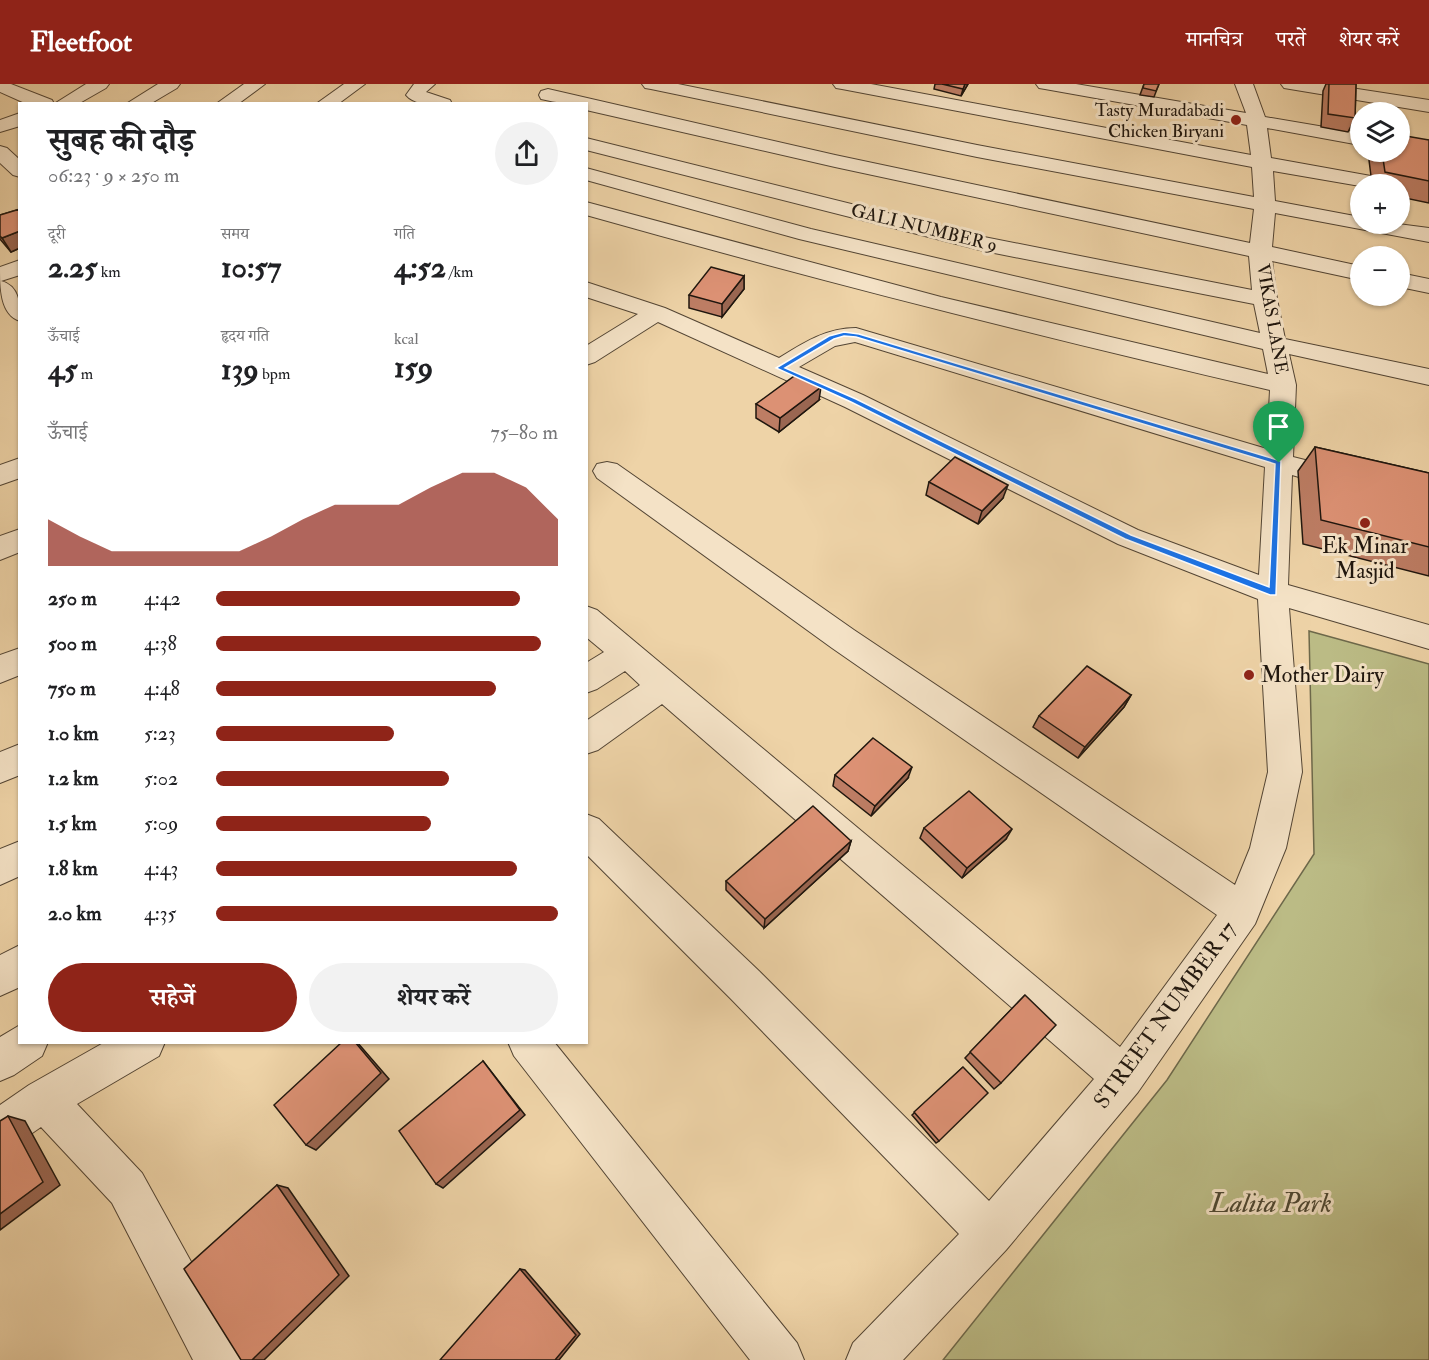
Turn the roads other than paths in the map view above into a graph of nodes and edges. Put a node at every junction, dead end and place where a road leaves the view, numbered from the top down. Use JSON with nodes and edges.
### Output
{"nodes":[{"id":1,"x":100,"y":84,"type":"edge"},
{"id":2,"x":171,"y":84,"type":"edge"},
{"id":3,"x":256,"y":84,"type":"edge"},
{"id":4,"x":356,"y":84,"type":"edge"},
{"id":5,"x":651,"y":84,"type":"edge"},
{"id":6,"x":842,"y":84,"type":"edge"},
{"id":7,"x":1045,"y":84,"type":"edge"},
{"id":8,"x":1244,"y":84,"type":"edge"},
{"id":9,"x":1290,"y":84,"type":"edge"},
{"id":10,"x":0,"y":86,"type":"edge"},
{"id":11,"x":422,"y":90,"type":"edge"},
{"id":12,"x":549,"y":94,"type":"edge"},
{"id":13,"x":40,"y":102,"type":"edge"},
{"id":14,"x":67,"y":102,"type":"edge"},
{"id":15,"x":139,"y":102,"type":"edge"},
{"id":16,"x":228,"y":102,"type":"edge"},
{"id":17,"x":331,"y":102,"type":"edge"},
{"id":18,"x":440,"y":102,"type":"edge"},
{"id":19,"x":579,"y":102,"type":"edge"},
{"id":20,"x":588,"y":104,"type":"edge"},
{"id":21,"x":1429,"y":106,"type":"edge"},
{"id":22,"x":18,"y":120,"type":"edge"},
{"id":23,"x":1255,"y":121,"type":"junction"},
{"id":24,"x":0,"y":126,"type":"edge"},
{"id":25,"x":1350,"y":137,"type":"edge"},
{"id":26,"x":588,"y":145,"type":"edge"},
{"id":27,"x":0,"y":152,"type":"edge"},
{"id":28,"x":1262,"y":163,"type":"junction"},
{"id":29,"x":18,"y":169,"type":"edge"},
{"id":30,"x":588,"y":175,"type":"edge"},
{"id":31,"x":1350,"y":178,"type":"edge"},
{"id":32,"x":1265,"y":207,"type":"junction"},
{"id":33,"x":588,"y":209,"type":"edge"},
{"id":34,"x":1350,"y":221,"type":"edge"},
{"id":35,"x":1410,"y":232,"type":"edge"},
{"id":36,"x":1429,"y":235,"type":"edge"},
{"id":37,"x":1260,"y":253,"type":"junction"},
{"id":38,"x":18,"y":268,"type":"edge"},
{"id":39,"x":1350,"y":271,"type":"edge"},
{"id":40,"x":0,"y":275,"type":"edge"},
{"id":41,"x":1410,"y":282,"type":"edge"},
{"id":42,"x":1429,"y":286,"type":"edge"},
{"id":43,"x":0,"y":288,"type":"edge"},
{"id":44,"x":588,"y":290,"type":"edge"},
{"id":45,"x":1265,"y":299,"type":"junction"},
{"id":46,"x":18,"y":312,"type":"edge"},
{"id":47,"x":657,"y":313,"type":"junction"},
{"id":48,"x":1275,"y":344,"type":"junction"},
{"id":49,"x":588,"y":356,"type":"edge"},
{"id":50,"x":780,"y":368,"type":"junction"},
{"id":51,"x":1429,"y":377,"type":"edge"},
{"id":52,"x":1283,"y":385,"type":"junction"},
{"id":53,"x":1279,"y":463,"type":"junction"},
{"id":54,"x":18,"y":468,"type":"edge"},
{"id":55,"x":607,"y":471,"type":"dead end"},
{"id":56,"x":1325,"y":474,"type":"edge"},
{"id":57,"x":0,"y":476,"type":"edge"},
{"id":58,"x":18,"y":540,"type":"edge"},
{"id":59,"x":0,"y":549,"type":"edge"},
{"id":60,"x":1273,"y":592,"type":"junction"},
{"id":61,"x":588,"y":620,"type":"edge"},
{"id":62,"x":1429,"y":637,"type":"edge"},
{"id":63,"x":627,"y":654,"type":"junction"},
{"id":64,"x":18,"y":661,"type":"edge"},
{"id":65,"x":0,"y":670,"type":"edge"},
{"id":66,"x":588,"y":679,"type":"edge"},
{"id":67,"x":663,"y":686,"type":"junction"},
{"id":68,"x":588,"y":739,"type":"edge"},
{"id":69,"x":18,"y":759,"type":"edge"},
{"id":70,"x":0,"y":768,"type":"edge"},
{"id":71,"x":588,"y":832,"type":"edge"},
{"id":72,"x":18,"y":858,"type":"edge"},
{"id":73,"x":0,"y":868,"type":"edge"},
{"id":74,"x":1242,"y":911,"type":"junction"},
{"id":75,"x":18,"y":965,"type":"edge"},
{"id":76,"x":0,"y":976,"type":"edge"},
{"id":77,"x":25,"y":1044,"type":"edge"},
{"id":78,"x":142,"y":1044,"type":"edge"},
{"id":79,"x":530,"y":1044,"type":"edge"},
{"id":80,"x":0,"y":1061,"type":"edge"},
{"id":81,"x":1123,"y":1077,"type":"junction"},
{"id":82,"x":44,"y":1100,"type":"junction"},
{"id":83,"x":0,"y":1130,"type":"edge"},
{"id":84,"x":990,"y":1234,"type":"junction"},
{"id":85,"x":219,"y":1360,"type":"edge"},
{"id":86,"x":780,"y":1360,"type":"edge"},
{"id":87,"x":870,"y":1360,"type":"edge"}],
"edges":[{"from":1,"to":14,"type":"street"},
{"from":2,"to":15,"type":"street"},
{"from":3,"to":16,"type":"street"},
{"from":4,"to":17,"type":"street"},
{"from":5,"to":32,"type":"street"},
{"from":6,"to":28,"type":"street"},
{"from":7,"to":23,"type":"street"},
{"from":8,"to":23,"type":"street","name":"VIKAS LANE"},
{"from":9,"to":21,"type":"street"},
{"from":10,"to":13,"type":"street"},
{"from":11,"to":18,"type":"street"},
{"from":12,"to":19,"type":"street"},
{"from":20,"to":37,"type":"street"},
{"from":22,"to":24,"type":"street"},
{"from":23,"to":25,"type":"street"},
{"from":23,"to":28,"type":"street","name":"VIKAS LANE"},
{"from":26,"to":45,"type":"street","name":"GALI NUMBER 9"},
{"from":27,"to":29,"type":"street"},
{"from":28,"to":31,"type":"street"},
{"from":28,"to":32,"type":"street","name":"VIKAS LANE"},
{"from":30,"to":48,"type":"street"},
{"from":32,"to":34,"type":"street"},
{"from":32,"to":37,"type":"street","name":"VIKAS LANE"},
{"from":33,"to":52,"type":"street"},
{"from":35,"to":36,"type":"street"},
{"from":37,"to":39,"type":"street"},
{"from":37,"to":45,"type":"street","name":"VIKAS LANE"},
{"from":38,"to":40,"type":"street"},
{"from":41,"to":42,"type":"street"},
{"from":43,"to":46,"type":"street"},
{"from":44,"to":47,"type":"street"},
{"from":45,"to":48,"type":"street","name":"VIKAS LANE"},
{"from":47,"to":49,"type":"street"},
{"from":47,"to":50,"type":"street"},
{"from":48,"to":51,"type":"street"},
{"from":48,"to":52,"type":"street","name":"VIKAS LANE"},
{"from":50,"to":53,"type":"street"},
{"from":50,"to":60,"type":"street"},
{"from":52,"to":53,"type":"street","name":"VIKAS LANE"},
{"from":53,"to":56,"type":"street"},
{"from":53,"to":60,"type":"street","name":"VIKAS LANE"},
{"from":54,"to":57,"type":"street"},
{"from":55,"to":74,"type":"street"},
{"from":58,"to":59,"type":"street"},
{"from":60,"to":62,"type":"street"},
{"from":60,"to":74,"type":"street","name":"STREET NUMBER 17"},
{"from":61,"to":63,"type":"street"},
{"from":63,"to":66,"type":"street"},
{"from":63,"to":67,"type":"street"},
{"from":64,"to":65,"type":"street"},
{"from":67,"to":68,"type":"street"},
{"from":67,"to":81,"type":"street"},
{"from":69,"to":70,"type":"street"},
{"from":71,"to":84,"type":"street"},
{"from":72,"to":73,"type":"street"},
{"from":74,"to":81,"type":"street","name":"STREET NUMBER 17"},
{"from":75,"to":76,"type":"street"},
{"from":77,"to":80,"type":"street"},
{"from":78,"to":82,"type":"street"},
{"from":79,"to":86,"type":"street"},
{"from":81,"to":84,"type":"street","name":"STREET NUMBER 17"},
{"from":82,"to":83,"type":"street"},
{"from":82,"to":85,"type":"street"},
{"from":84,"to":87,"type":"street","name":"STREET NUMBER 17"}]}
